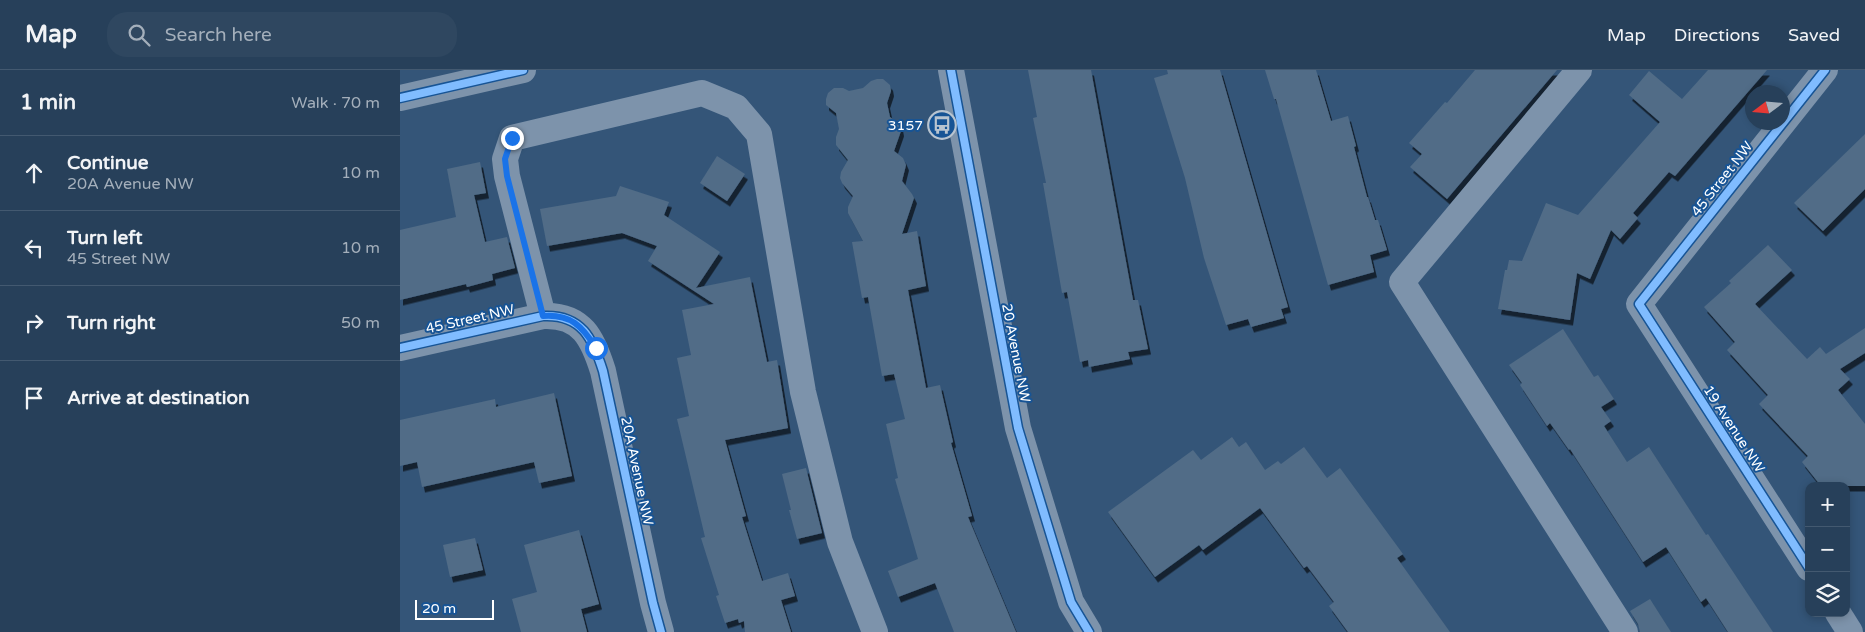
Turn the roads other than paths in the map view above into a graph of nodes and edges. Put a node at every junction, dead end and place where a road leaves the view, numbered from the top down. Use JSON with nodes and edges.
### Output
{"nodes":[{"id":1,"x":523,"y":70,"type":"edge"},
{"id":2,"x":951,"y":70,"type":"edge"},
{"id":3,"x":1579,"y":70,"type":"edge"},
{"id":4,"x":1825,"y":70,"type":"edge"},
{"id":5,"x":400,"y":98,"type":"edge"},
{"id":6,"x":1639,"y":304,"type":"joint"},
{"id":7,"x":543,"y":316,"type":"junction"},
{"id":8,"x":575,"y":322,"type":"joint"},
{"id":9,"x":400,"y":348,"type":"edge"},
{"id":10,"x":1805,"y":562,"type":"edge"},
{"id":11,"x":1841,"y":617,"type":"edge"},
{"id":12,"x":661,"y":632,"type":"edge"},
{"id":13,"x":875,"y":632,"type":"edge"},
{"id":14,"x":1088,"y":632,"type":"edge"},
{"id":15,"x":1625,"y":632,"type":"edge"},
{"id":16,"x":1850,"y":632,"type":"edge"}],
"edges":[{"from":1,"to":5,"type":"street"},
{"from":2,"to":14,"type":"street","name":"20 Avenue NW"},
{"from":3,"to":15,"type":"street"},
{"from":4,"to":6,"type":"street","name":"45 Street NW"},
{"from":6,"to":10,"type":"street","name":"19 Avenue NW"},
{"from":7,"to":8,"type":"street","name":"45 Street NW"},
{"from":7,"to":9,"type":"street","name":"45 Street NW"},
{"from":7,"to":13,"type":"street"},
{"from":8,"to":12,"type":"street","name":"20A Avenue NW"},
{"from":11,"to":16,"type":"street"}]}
